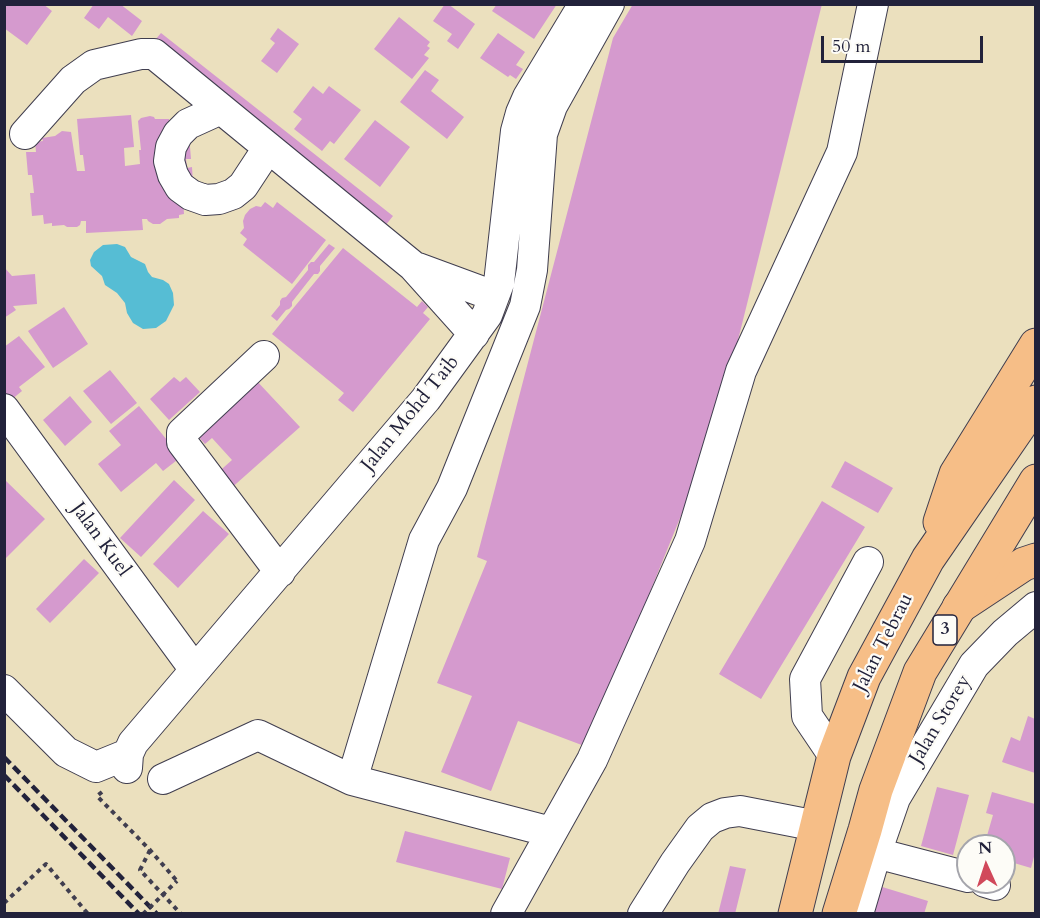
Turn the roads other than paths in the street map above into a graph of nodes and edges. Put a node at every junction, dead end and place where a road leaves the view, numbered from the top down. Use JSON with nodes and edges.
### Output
{"nodes":[{"id":1,"x":584,"y":4,"type":"edge"},
{"id":2,"x":609,"y":4,"type":"edge"},
{"id":3,"x":873,"y":4,"type":"edge"},
{"id":4,"x":221,"y":109,"type":"junction"},
{"id":5,"x":25,"y":134,"type":"dead end"},
{"id":6,"x":268,"y":148,"type":"junction"},
{"id":7,"x":413,"y":266,"type":"junction"},
{"id":8,"x":494,"y":296,"type":"junction"},
{"id":9,"x":474,"y":334,"type":"junction"},
{"id":10,"x":1035,"y":345,"type":"edge"},
{"id":11,"x":264,"y":356,"type":"dead end"},
{"id":12,"x":1023,"y":393,"type":"edge"},
{"id":13,"x":4,"y":410,"type":"edge"},
{"id":14,"x":1035,"y":481,"type":"edge"},
{"id":15,"x":1035,"y":560,"type":"edge"},
{"id":16,"x":868,"y":562,"type":"dead end"},
{"id":17,"x":280,"y":572,"type":"junction"},
{"id":18,"x":960,"y":607,"type":"junction"},
{"id":19,"x":1035,"y":608,"type":"edge"},
{"id":20,"x":195,"y":670,"type":"junction"},
{"id":21,"x":4,"y":690,"type":"edge"},
{"id":22,"x":834,"y":756,"type":"junction"},
{"id":23,"x":163,"y":779,"type":"dead end"},
{"id":24,"x":352,"y":780,"type":"junction"},
{"id":25,"x":817,"y":826,"type":"junction"},
{"id":26,"x":551,"y":832,"type":"junction"},
{"id":27,"x":876,"y":853,"type":"junction"},
{"id":28,"x":956,"y":874,"type":"edge"},
{"id":29,"x":506,"y":914,"type":"edge"},
{"id":30,"x":644,"y":914,"type":"edge"},
{"id":31,"x":795,"y":914,"type":"edge"},
{"id":32,"x":839,"y":914,"type":"edge"},
{"id":33,"x":858,"y":914,"type":"edge"}],
"edges":[{"from":1,"to":8,"type":"street","name":"Jalan Mohd Taib"},
{"from":2,"to":24,"type":"street"},
{"from":3,"to":26,"type":"street"},
{"from":4,"to":5,"type":"street"},
{"from":4,"to":6,"type":"street"},
{"from":4,"to":6,"type":"street"},
{"from":6,"to":7,"type":"street"},
{"from":7,"to":8,"type":"street"},
{"from":7,"to":9,"type":"street"},
{"from":8,"to":9,"type":"street","name":"Jalan Mohd Taib"},
{"from":9,"to":17,"type":"street","name":"Jalan Mohd Taib"},
{"from":10,"to":12,"type":"main road","name":"Jalan Tebrau"},
{"from":11,"to":17,"type":"street"},
{"from":12,"to":22,"type":"main road","name":"Jalan Tebrau"},
{"from":13,"to":20,"type":"street","name":"Jalan Kuel"},
{"from":14,"to":18,"type":"main road","number":"3"},
{"from":15,"to":18,"type":"main road"},
{"from":16,"to":22,"type":"street"},
{"from":17,"to":20,"type":"street","name":"Jalan Mohd Taib"},
{"from":18,"to":32,"type":"main road","number":"3"},
{"from":19,"to":27,"type":"street","name":"Jalan Storey"},
{"from":20,"to":21,"type":"street","name":"Jalan Mohd Taib"},
{"from":22,"to":25,"type":"main road","name":"Jalan Tebrau"},
{"from":23,"to":24,"type":"street"},
{"from":24,"to":26,"type":"street"},
{"from":25,"to":30,"type":"street"},
{"from":25,"to":31,"type":"main road","name":"Jalan Tebrau"},
{"from":26,"to":29,"type":"street"},
{"from":27,"to":28,"type":"street"},
{"from":27,"to":33,"type":"street"}]}
